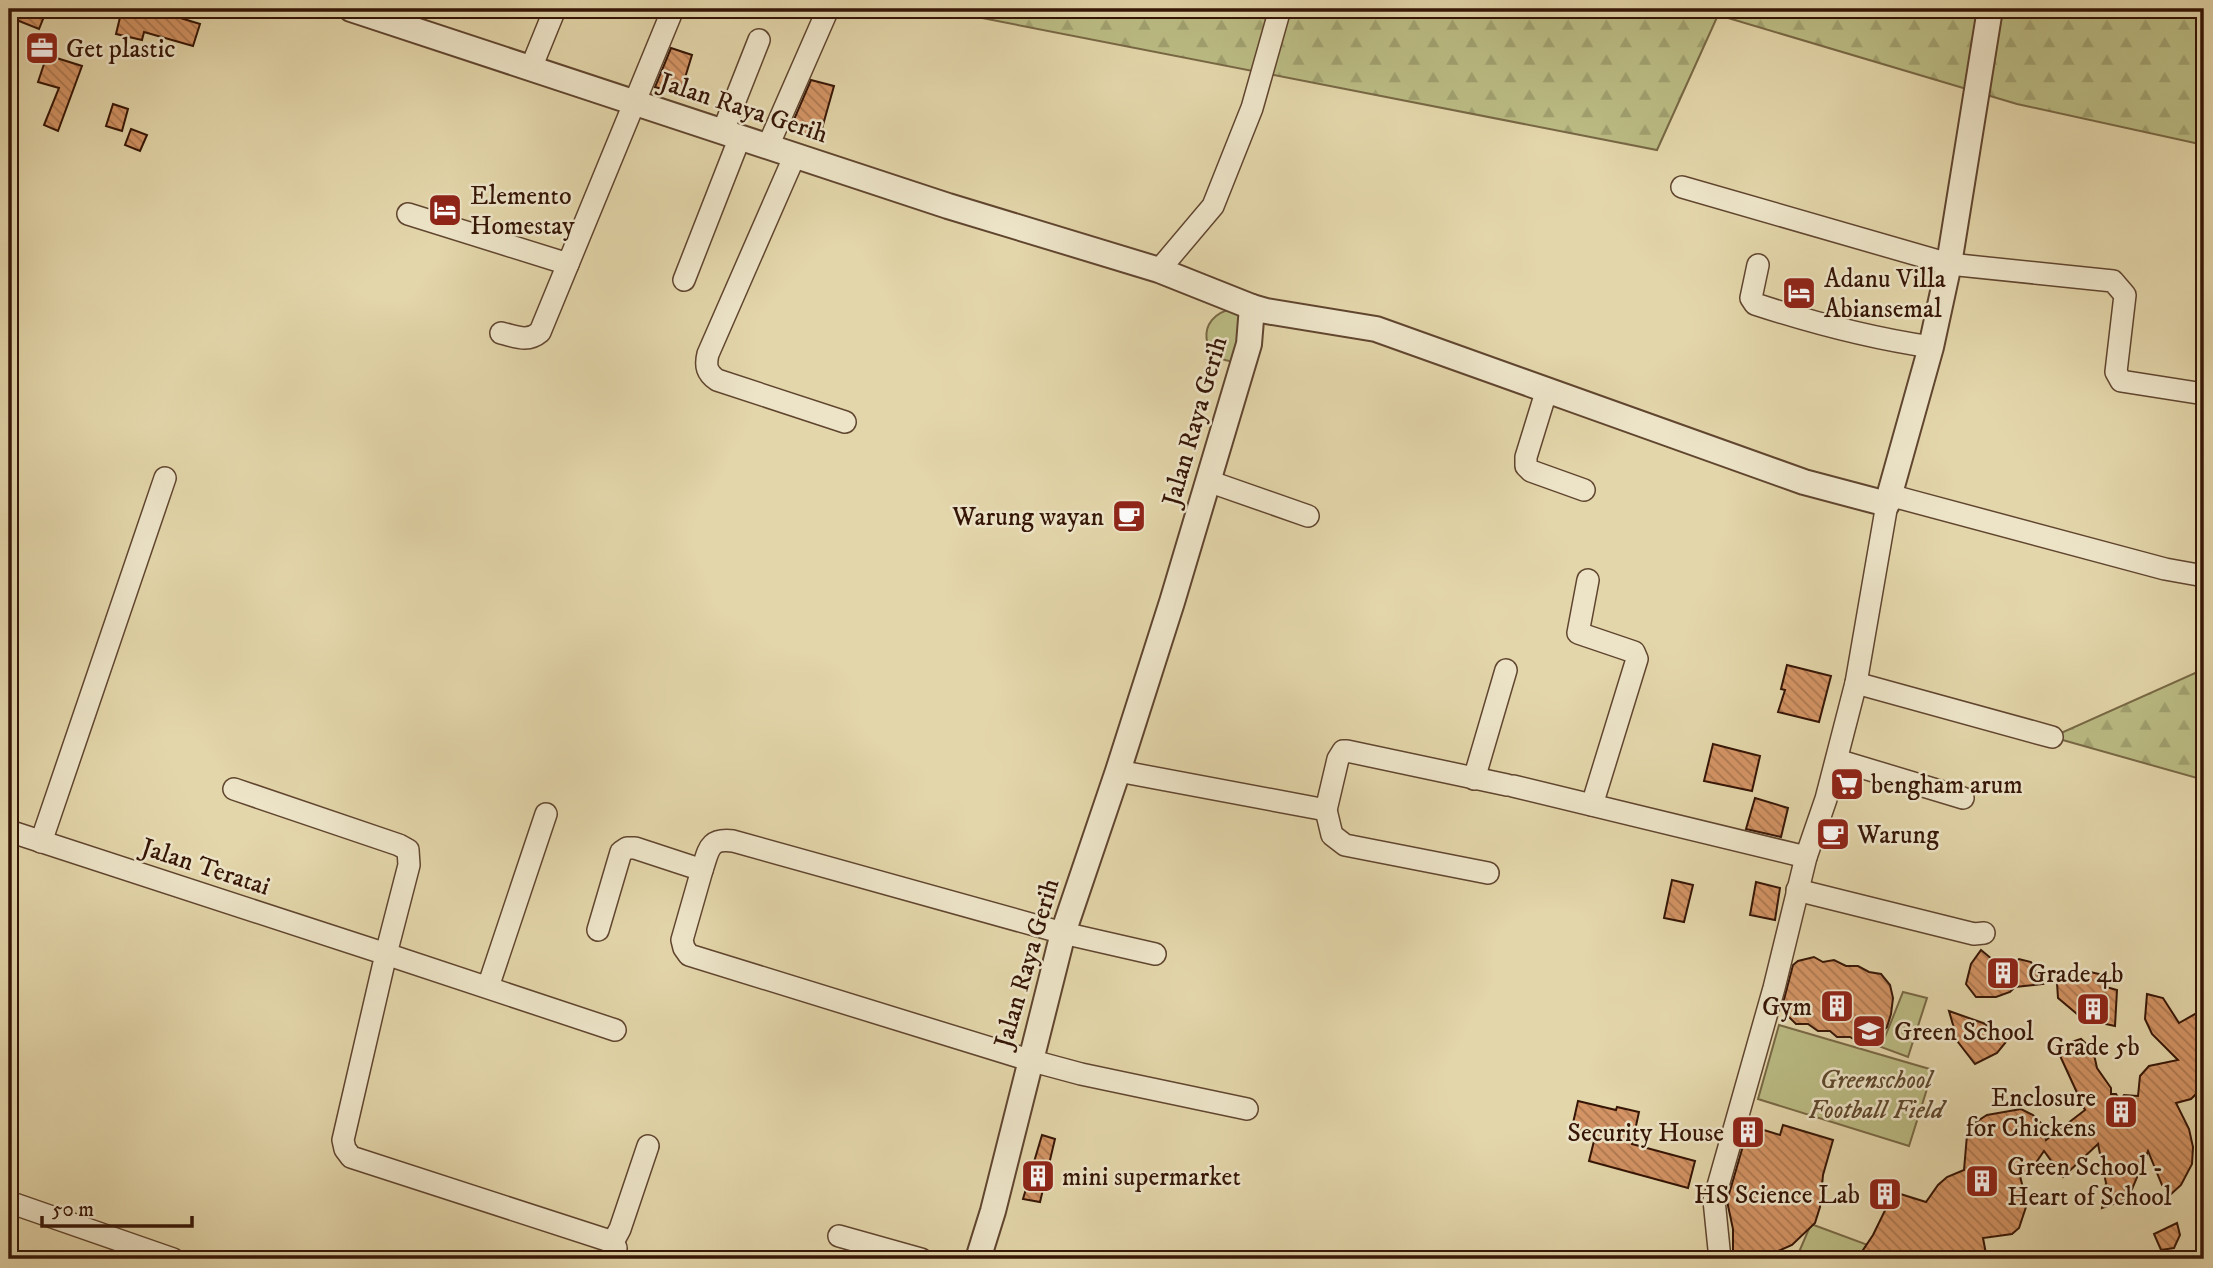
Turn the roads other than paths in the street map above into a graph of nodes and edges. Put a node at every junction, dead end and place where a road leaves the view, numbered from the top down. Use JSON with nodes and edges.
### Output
{"nodes":[{"id":1,"x":351,"y":9,"type":"edge"},
{"id":2,"x":555,"y":9,"type":"edge"},
{"id":3,"x":673,"y":9,"type":"edge"},
{"id":4,"x":828,"y":9,"type":"edge"},
{"id":5,"x":1280,"y":9,"type":"edge"},
{"id":6,"x":1990,"y":9,"type":"edge"},
{"id":7,"x":759,"y":40,"type":"dead end"},
{"id":8,"x":531,"y":68,"type":"junction"},
{"id":9,"x":636,"y":102,"type":"junction"},
{"id":10,"x":732,"y":134,"type":"junction"},
{"id":11,"x":768,"y":146,"type":"junction"},
{"id":12,"x":795,"y":155,"type":"junction"},
{"id":13,"x":1682,"y":187,"type":"dead end"},
{"id":14,"x":408,"y":214,"type":"dead end"},
{"id":15,"x":568,"y":264,"type":"junction"},
{"id":16,"x":1949,"y":264,"type":"junction"},
{"id":17,"x":1758,"y":265,"type":"dead end"},
{"id":18,"x":1159,"y":270,"type":"junction"},
{"id":19,"x":684,"y":280,"type":"dead end"},
{"id":20,"x":1252,"y":307,"type":"junction"},
{"id":21,"x":501,"y":333,"type":"dead end"},
{"id":22,"x":1931,"y":347,"type":"junction"},
{"id":23,"x":1547,"y":389,"type":"junction"},
{"id":24,"x":2204,"y":394,"type":"edge"},
{"id":25,"x":845,"y":422,"type":"dead end"},
{"id":26,"x":165,"y":478,"type":"dead end"},
{"id":27,"x":1208,"y":481,"type":"junction"},
{"id":28,"x":1584,"y":490,"type":"dead end"},
{"id":29,"x":1888,"y":499,"type":"junction"},
{"id":30,"x":1308,"y":516,"type":"dead end"},
{"id":31,"x":2204,"y":576,"type":"edge"},
{"id":32,"x":1588,"y":580,"type":"dead end"},
{"id":33,"x":1506,"y":670,"type":"dead end"},
{"id":34,"x":1856,"y":683,"type":"junction"},
{"id":35,"x":2052,"y":737,"type":"dead end"},
{"id":36,"x":1837,"y":760,"type":"junction"},
{"id":37,"x":1118,"y":771,"type":"junction"},
{"id":38,"x":1474,"y":779,"type":"junction"},
{"id":39,"x":234,"y":789,"type":"dead end"},
{"id":40,"x":1963,"y":798,"type":"dead end"},
{"id":41,"x":1592,"y":806,"type":"junction"},
{"id":42,"x":1326,"y":810,"type":"junction"},
{"id":43,"x":547,"y":814,"type":"dead end"},
{"id":44,"x":9,"y":831,"type":"edge"},
{"id":45,"x":41,"y":842,"type":"junction"},
{"id":46,"x":1806,"y":857,"type":"junction"},
{"id":47,"x":702,"y":870,"type":"junction"},
{"id":48,"x":1488,"y":873,"type":"dead end"},
{"id":49,"x":1797,"y":890,"type":"junction"},
{"id":50,"x":598,"y":930,"type":"dead end"},
{"id":51,"x":1063,"y":933,"type":"junction"},
{"id":52,"x":1984,"y":933,"type":"dead end"},
{"id":53,"x":386,"y":954,"type":"junction"},
{"id":54,"x":1155,"y":954,"type":"dead end"},
{"id":55,"x":488,"y":987,"type":"junction"},
{"id":56,"x":615,"y":1031,"type":"dead end"},
{"id":57,"x":1029,"y":1060,"type":"junction"},
{"id":58,"x":1247,"y":1109,"type":"dead end"},
{"id":59,"x":648,"y":1146,"type":"dead end"},
{"id":60,"x":9,"y":1202,"type":"edge"},
{"id":61,"x":839,"y":1236,"type":"dead end"},
{"id":62,"x":614,"y":1251,"type":"edge"},
{"id":63,"x":173,"y":1259,"type":"edge"},
{"id":64,"x":921,"y":1259,"type":"edge"},
{"id":65,"x":978,"y":1259,"type":"edge"},
{"id":66,"x":1720,"y":1259,"type":"edge"}],
"edges":[{"from":1,"to":8,"type":"street","name":"Jalan Raya Gerih"},
{"from":2,"to":8,"type":"street"},
{"from":3,"to":9,"type":"street"},
{"from":4,"to":11,"type":"street"},
{"from":5,"to":18,"type":"street"},
{"from":6,"to":16,"type":"street"},
{"from":7,"to":10,"type":"street"},
{"from":8,"to":9,"type":"street","name":"Jalan Raya Gerih"},
{"from":9,"to":10,"type":"street","name":"Jalan Raya Gerih"},
{"from":9,"to":15,"type":"street"},
{"from":10,"to":11,"type":"street","name":"Jalan Raya Gerih"},
{"from":10,"to":19,"type":"street"},
{"from":11,"to":12,"type":"street","name":"Jalan Raya Gerih"},
{"from":12,"to":18,"type":"street","name":"Jalan Raya Gerih"},
{"from":12,"to":25,"type":"street"},
{"from":13,"to":16,"type":"street"},
{"from":14,"to":15,"type":"street"},
{"from":15,"to":21,"type":"street"},
{"from":16,"to":22,"type":"street"},
{"from":16,"to":24,"type":"street"},
{"from":17,"to":22,"type":"street"},
{"from":18,"to":20,"type":"street","name":"Jalan Raya Gerih"},
{"from":20,"to":23,"type":"street"},
{"from":20,"to":27,"type":"street","name":"Jalan Raya Gerih"},
{"from":22,"to":29,"type":"street"},
{"from":23,"to":28,"type":"street"},
{"from":23,"to":29,"type":"street"},
{"from":26,"to":45,"type":"street"},
{"from":27,"to":30,"type":"street"},
{"from":27,"to":37,"type":"street","name":"Jalan Raya Gerih"},
{"from":29,"to":31,"type":"street"},
{"from":29,"to":34,"type":"street"},
{"from":32,"to":41,"type":"street"},
{"from":33,"to":38,"type":"street"},
{"from":34,"to":35,"type":"street"},
{"from":34,"to":36,"type":"street"},
{"from":36,"to":40,"type":"street"},
{"from":36,"to":46,"type":"street"},
{"from":37,"to":42,"type":"street"},
{"from":37,"to":51,"type":"street","name":"Jalan Raya Gerih"},
{"from":38,"to":41,"type":"street"},
{"from":38,"to":42,"type":"street"},
{"from":39,"to":53,"type":"street"},
{"from":41,"to":46,"type":"street"},
{"from":42,"to":48,"type":"street"},
{"from":43,"to":55,"type":"street"},
{"from":44,"to":45,"type":"street","name":"Jalan Teratai"},
{"from":45,"to":53,"type":"street","name":"Jalan Teratai"},
{"from":46,"to":49,"type":"street"},
{"from":47,"to":50,"type":"street"},
{"from":47,"to":51,"type":"street"},
{"from":47,"to":57,"type":"street"},
{"from":49,"to":52,"type":"street"},
{"from":49,"to":66,"type":"street"},
{"from":51,"to":54,"type":"street"},
{"from":51,"to":57,"type":"street","name":"Jalan Raya Gerih"},
{"from":53,"to":55,"type":"street","name":"Jalan Teratai"},
{"from":53,"to":62,"type":"street"},
{"from":55,"to":56,"type":"street","name":"Jalan Teratai"},
{"from":57,"to":58,"type":"street"},
{"from":57,"to":65,"type":"street","name":"Jalan Raya Gerih"},
{"from":59,"to":62,"type":"street"},
{"from":60,"to":63,"type":"street"},
{"from":61,"to":64,"type":"street"}]}
